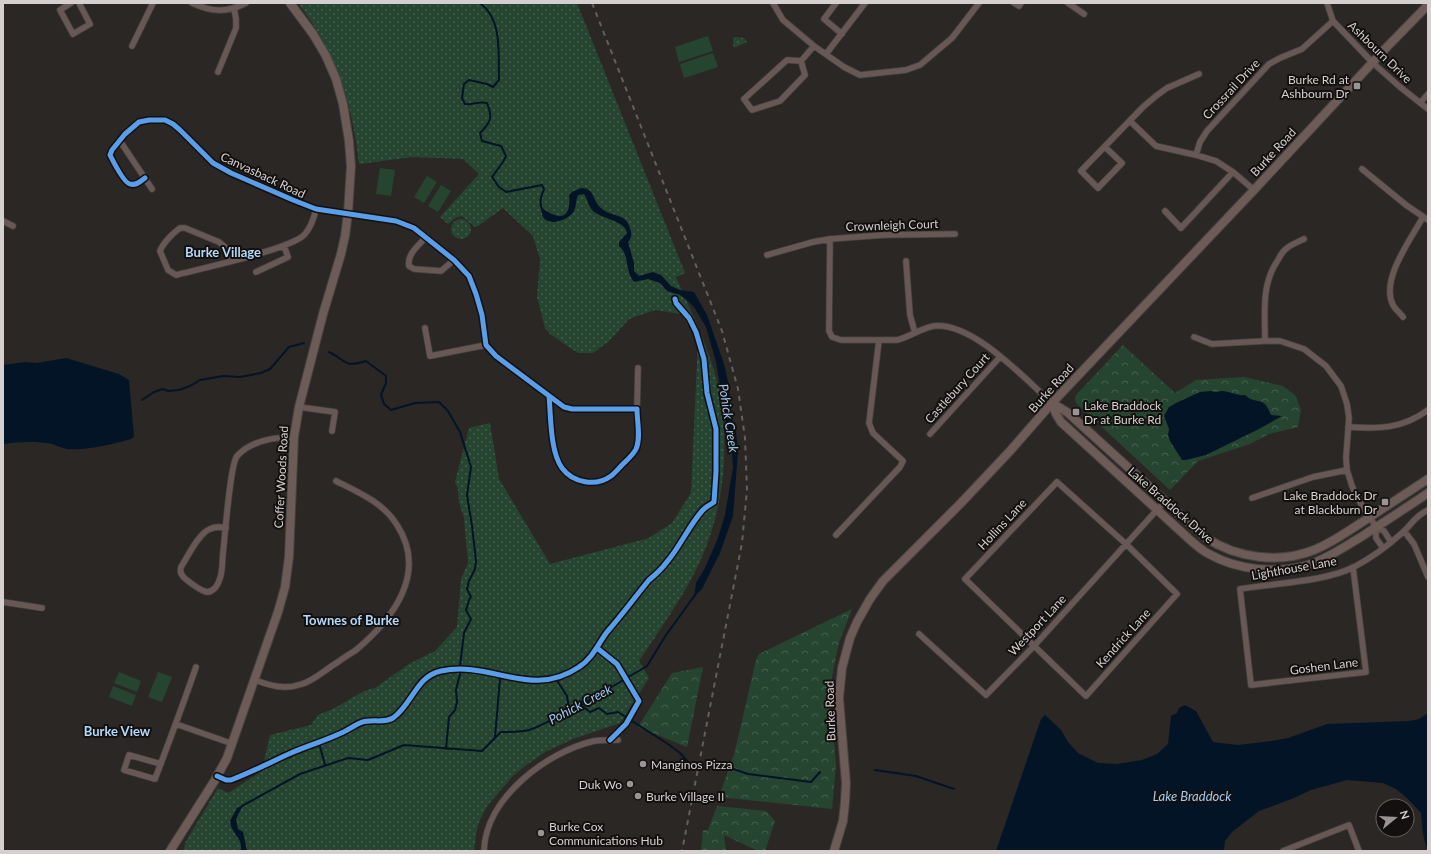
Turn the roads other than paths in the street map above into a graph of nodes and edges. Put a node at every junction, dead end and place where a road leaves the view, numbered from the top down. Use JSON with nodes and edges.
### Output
{"nodes":[{"id":1,"x":71,"y":3,"type":"edge"},
{"id":2,"x":79,"y":3,"type":"edge"},
{"id":3,"x":153,"y":3,"type":"edge"},
{"id":4,"x":192,"y":3,"type":"edge"},
{"id":5,"x":246,"y":3,"type":"edge"},
{"id":6,"x":290,"y":3,"type":"edge"},
{"id":7,"x":773,"y":3,"type":"edge"},
{"id":8,"x":836,"y":3,"type":"edge"},
{"id":9,"x":865,"y":3,"type":"edge"},
{"id":10,"x":979,"y":3,"type":"edge"},
{"id":11,"x":1014,"y":3,"type":"edge"},
{"id":12,"x":1021,"y":3,"type":"edge"},
{"id":13,"x":1068,"y":3,"type":"edge"},
{"id":14,"x":1327,"y":3,"type":"edge"},
{"id":15,"x":1428,"y":5,"type":"edge"},
{"id":16,"x":234,"y":8,"type":"junction"},
{"id":17,"x":1084,"y":14,"type":"dead end"},
{"id":18,"x":1333,"y":21,"type":"junction"},
{"id":19,"x":842,"y":34,"type":"junction"},
{"id":20,"x":132,"y":46,"type":"dead end"},
{"id":21,"x":814,"y":46,"type":"junction"},
{"id":22,"x":826,"y":54,"type":"junction"},
{"id":23,"x":801,"y":62,"type":"junction"},
{"id":24,"x":1373,"y":63,"type":"junction"},
{"id":25,"x":218,"y":72,"type":"dead end"},
{"id":26,"x":1199,"y":74,"type":"dead end"},
{"id":27,"x":1428,"y":94,"type":"edge"},
{"id":28,"x":1420,"y":103,"type":"junction"},
{"id":29,"x":1428,"y":109,"type":"edge"},
{"id":30,"x":1130,"y":121,"type":"junction"},
{"id":31,"x":120,"y":141,"type":"junction"},
{"id":32,"x":1105,"y":147,"type":"junction"},
{"id":33,"x":1196,"y":155,"type":"junction"},
{"id":34,"x":1362,"y":169,"type":"dead end"},
{"id":35,"x":1233,"y":172,"type":"junction"},
{"id":36,"x":145,"y":178,"type":"junction"},
{"id":37,"x":152,"y":189,"type":"dead end"},
{"id":38,"x":1254,"y":190,"type":"junction"},
{"id":39,"x":316,"y":209,"type":"junction"},
{"id":40,"x":1165,"y":211,"type":"dead end"},
{"id":41,"x":348,"y":213,"type":"junction"},
{"id":42,"x":1425,"y":218,"type":"edge"},
{"id":43,"x":3,"y":221,"type":"edge"},
{"id":44,"x":13,"y":226,"type":"dead end"},
{"id":45,"x":955,"y":234,"type":"dead end"},
{"id":46,"x":426,"y":237,"type":"junction"},
{"id":47,"x":830,"y":239,"type":"junction"},
{"id":48,"x":1304,"y":239,"type":"dead end"},
{"id":49,"x":284,"y":246,"type":"junction"},
{"id":50,"x":767,"y":255,"type":"dead end"},
{"id":51,"x":454,"y":260,"type":"junction"},
{"id":52,"x":906,"y":260,"type":"dead end"},
{"id":53,"x":231,"y":261,"type":"junction"},
{"id":54,"x":256,"y":272,"type":"dead end"},
{"id":55,"x":1403,"y":317,"type":"dead end"},
{"id":56,"x":425,"y":328,"type":"dead end"},
{"id":57,"x":915,"y":334,"type":"junction"},
{"id":58,"x":1194,"y":337,"type":"dead end"},
{"id":59,"x":879,"y":340,"type":"junction"},
{"id":60,"x":1265,"y":340,"type":"junction"},
{"id":61,"x":486,"y":345,"type":"junction"},
{"id":62,"x":1000,"y":357,"type":"junction"},
{"id":63,"x":638,"y":368,"type":"dead end"},
{"id":64,"x":548,"y":396,"type":"junction"},
{"id":65,"x":1052,"y":403,"type":"junction"},
{"id":66,"x":299,"y":407,"type":"junction"},
{"id":67,"x":637,"y":409,"type":"junction"},
{"id":68,"x":1428,"y":410,"type":"edge"},
{"id":69,"x":1348,"y":427,"type":"junction"},
{"id":70,"x":332,"y":431,"type":"dead end"},
{"id":71,"x":930,"y":434,"type":"dead end"},
{"id":72,"x":294,"y":437,"type":"junction"},
{"id":73,"x":1347,"y":470,"type":"junction"},
{"id":74,"x":1428,"y":479,"type":"edge"},
{"id":75,"x":336,"y":481,"type":"dead end"},
{"id":76,"x":1428,"y":493,"type":"edge"},
{"id":77,"x":1252,"y":498,"type":"dead end"},
{"id":78,"x":1166,"y":502,"type":"junction"},
{"id":79,"x":1158,"y":510,"type":"junction"},
{"id":80,"x":1428,"y":510,"type":"edge"},
{"id":81,"x":1369,"y":517,"type":"junction"},
{"id":82,"x":1376,"y":527,"type":"junction"},
{"id":83,"x":226,"y":528,"type":"junction"},
{"id":84,"x":1404,"y":531,"type":"junction"},
{"id":85,"x":836,"y":535,"type":"dead end"},
{"id":86,"x":1391,"y":542,"type":"junction"},
{"id":87,"x":1126,"y":544,"type":"junction"},
{"id":88,"x":1383,"y":548,"type":"junction"},
{"id":89,"x":1354,"y":567,"type":"junction"},
{"id":90,"x":1428,"y":577,"type":"edge"},
{"id":91,"x":3,"y":602,"type":"edge"},
{"id":92,"x":42,"y":608,"type":"dead end"},
{"id":93,"x":919,"y":634,"type":"dead end"},
{"id":94,"x":1034,"y":646,"type":"junction"},
{"id":95,"x":196,"y":667,"type":"dead end"},
{"id":96,"x":255,"y":680,"type":"junction"},
{"id":97,"x":1251,"y":685,"type":"joint"},
{"id":98,"x":176,"y":724,"type":"junction"},
{"id":99,"x":618,"y":740,"type":"dead end"},
{"id":100,"x":233,"y":744,"type":"junction"},
{"id":101,"x":161,"y":764,"type":"junction"},
{"id":102,"x":170,"y":851,"type":"edge"},
{"id":103,"x":484,"y":851,"type":"edge"},
{"id":104,"x":834,"y":851,"type":"edge"},
{"id":105,"x":1283,"y":851,"type":"edge"},
{"id":106,"x":1359,"y":851,"type":"edge"}],
"edges":[{"from":1,"to":2,"type":"street"},
{"from":3,"to":20,"type":"street"},
{"from":4,"to":16,"type":"street"},
{"from":5,"to":16,"type":"street"},
{"from":6,"to":41,"type":"street","name":"Coffer Woods Road"},
{"from":7,"to":21,"type":"street"},
{"from":8,"to":19,"type":"street"},
{"from":9,"to":19,"type":"street"},
{"from":10,"to":22,"type":"street"},
{"from":11,"to":12,"type":"street"},
{"from":13,"to":17,"type":"street"},
{"from":14,"to":18,"type":"street","name":"Ashbourn Drive"},
{"from":15,"to":24,"type":"street","name":"Burke Road"},
{"from":16,"to":25,"type":"street"},
{"from":18,"to":24,"type":"street","name":"Ashbourn Drive"},
{"from":18,"to":33,"type":"street","name":"Crossrail Drive"},
{"from":19,"to":22,"type":"street"},
{"from":21,"to":22,"type":"street"},
{"from":21,"to":23,"type":"street"},
{"from":23,"to":23,"type":"street"},
{"from":24,"to":28,"type":"street","name":"Ashbourn Drive"},
{"from":24,"to":38,"type":"street","name":"Burke Road"},
{"from":26,"to":30,"type":"street"},
{"from":27,"to":28,"type":"street"},
{"from":28,"to":29,"type":"street","name":"Ashbourn Drive"},
{"from":30,"to":32,"type":"street"},
{"from":30,"to":33,"type":"street"},
{"from":31,"to":36,"type":"street"},
{"from":31,"to":36,"type":"street","name":"Canvasback Road"},
{"from":31,"to":39,"type":"street","name":"Canvasback Road"},
{"from":32,"to":32,"type":"street"},
{"from":33,"to":35,"type":"street"},
{"from":34,"to":42,"type":"street"},
{"from":35,"to":38,"type":"street"},
{"from":35,"to":40,"type":"street"},
{"from":36,"to":37,"type":"street"},
{"from":38,"to":65,"type":"street","name":"Burke Road"},
{"from":39,"to":41,"type":"street","name":"Canvasback Road"},
{"from":39,"to":49,"type":"street"},
{"from":41,"to":46,"type":"street","name":"Canvasback Road"},
{"from":41,"to":66,"type":"street","name":"Coffer Woods Road"},
{"from":42,"to":55,"type":"street"},
{"from":43,"to":44,"type":"street"},
{"from":45,"to":47,"type":"street","name":"Crownleigh Court"},
{"from":46,"to":51,"type":"street","name":"Canvasback Road"},
{"from":46,"to":51,"type":"street"},
{"from":47,"to":50,"type":"street","name":"Crownleigh Court"},
{"from":47,"to":59,"type":"street","name":"Crownleigh Court"},
{"from":48,"to":60,"type":"street"},
{"from":49,"to":53,"type":"street"},
{"from":49,"to":54,"type":"street"},
{"from":51,"to":61,"type":"street","name":"Canvasback Road"},
{"from":52,"to":57,"type":"street"},
{"from":53,"to":53,"type":"street"},
{"from":56,"to":61,"type":"street"},
{"from":57,"to":59,"type":"street","name":"Crownleigh Court"},
{"from":57,"to":62,"type":"street","name":"Lake Braddock Drive"},
{"from":58,"to":60,"type":"street"},
{"from":59,"to":85,"type":"street"},
{"from":60,"to":69,"type":"street"},
{"from":61,"to":64,"type":"street"},
{"from":62,"to":65,"type":"street","name":"Lake Braddock Drive"},
{"from":62,"to":71,"type":"street","name":"Castlebury Court"},
{"from":63,"to":67,"type":"street"},
{"from":64,"to":67,"type":"street"},
{"from":64,"to":67,"type":"street"},
{"from":65,"to":78,"type":"street","name":"Lake Braddock Drive"},
{"from":65,"to":79,"type":"street","name":"Lake Braddock Drive"},
{"from":65,"to":104,"type":"street","name":"Burke Road"},
{"from":66,"to":70,"type":"street"},
{"from":66,"to":72,"type":"street","name":"Coffer Woods Road"},
{"from":68,"to":69,"type":"street"},
{"from":69,"to":73,"type":"street"},
{"from":72,"to":83,"type":"street"},
{"from":72,"to":96,"type":"street","name":"Coffer Woods Road"},
{"from":73,"to":77,"type":"street"},
{"from":73,"to":81,"type":"street"},
{"from":74,"to":81,"type":"street","name":"Lake Braddock Drive"},
{"from":75,"to":96,"type":"street"},
{"from":76,"to":82,"type":"street","name":"Lake Braddock Drive"},
{"from":78,"to":79,"type":"street","name":"Westport Lane"},
{"from":78,"to":81,"type":"street","name":"Lake Braddock Drive"},
{"from":79,"to":82,"type":"street","name":"Lake Braddock Drive"},
{"from":79,"to":87,"type":"street","name":"Westport Lane"},
{"from":80,"to":84,"type":"street","name":"Lighthouse Lane"},
{"from":81,"to":82,"type":"street"},
{"from":82,"to":86,"type":"street"},
{"from":82,"to":88,"type":"street"},
{"from":83,"to":83,"type":"street"},
{"from":84,"to":86,"type":"street","name":"Lighthouse Lane"},
{"from":84,"to":90,"type":"street"},
{"from":86,"to":88,"type":"street","name":"Lighthouse Lane"},
{"from":87,"to":94,"type":"street","name":"Westport Lane"},
{"from":87,"to":94,"type":"street","name":"Kendrick Lane"},
{"from":87,"to":94,"type":"street","name":"Hollins Lane"},
{"from":88,"to":89,"type":"street","name":"Lighthouse Lane"},
{"from":89,"to":97,"type":"street","name":"Lighthouse Lane"},
{"from":89,"to":97,"type":"street","name":"Goshen Lane"},
{"from":91,"to":92,"type":"street"},
{"from":93,"to":94,"type":"street","name":"Westport Lane"},
{"from":95,"to":98,"type":"street"},
{"from":96,"to":100,"type":"street","name":"Coffer Woods Road"},
{"from":98,"to":100,"type":"street"},
{"from":98,"to":101,"type":"street"},
{"from":99,"to":103,"type":"street"},
{"from":100,"to":102,"type":"street","name":"Coffer Woods Road"},
{"from":101,"to":101,"type":"street"},
{"from":105,"to":106,"type":"street"}]}
